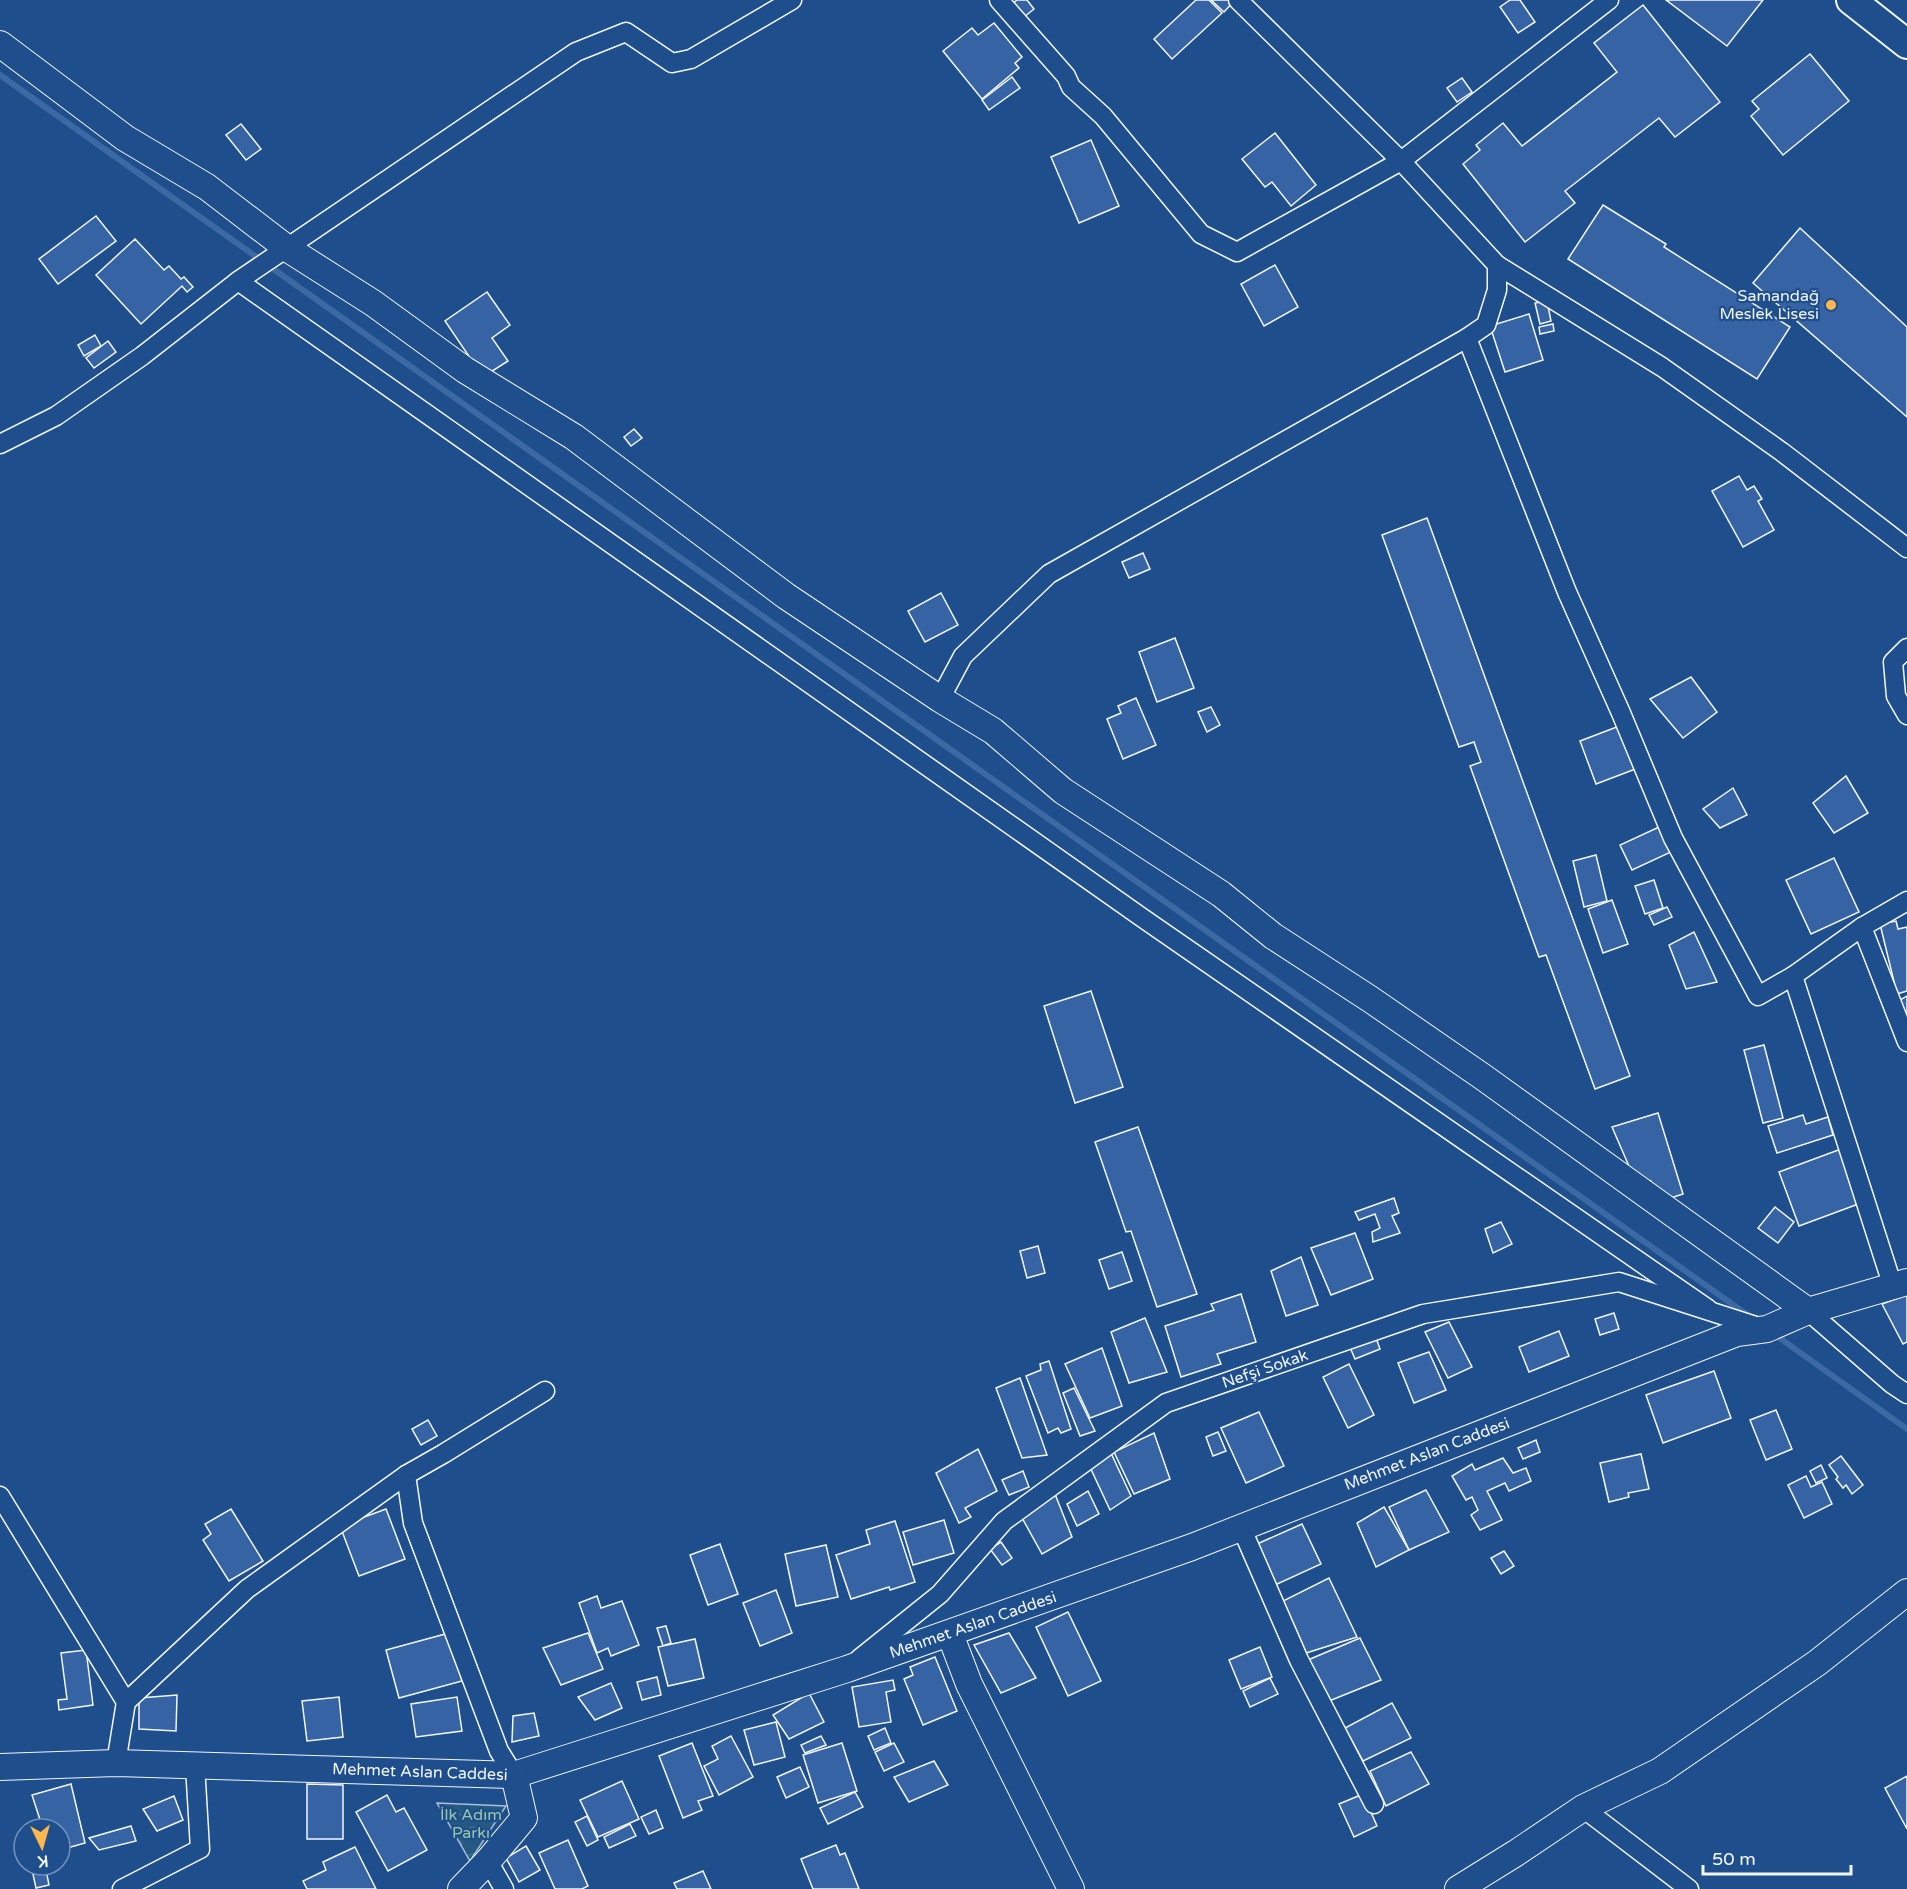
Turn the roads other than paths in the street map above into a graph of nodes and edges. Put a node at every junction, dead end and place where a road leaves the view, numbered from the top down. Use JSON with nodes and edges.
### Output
{"nodes":[{"id":1,"x":792,"y":0,"type":"edge"},
{"id":2,"x":999,"y":0,"type":"edge"},
{"id":3,"x":1238,"y":0,"type":"edge"},
{"id":4,"x":1609,"y":0,"type":"edge"},
{"id":5,"x":1851,"y":0,"type":"edge"},
{"id":6,"x":0,"y":44,"type":"edge"},
{"id":7,"x":1907,"y":44,"type":"edge"},
{"id":8,"x":1401,"y":161,"type":"junction"},
{"id":9,"x":288,"y":249,"type":"junction"},
{"id":10,"x":1497,"y":265,"type":"junction"},
{"id":11,"x":238,"y":281,"type":"junction"},
{"id":12,"x":1467,"y":338,"type":"junction"},
{"id":13,"x":0,"y":444,"type":"edge"},
{"id":14,"x":1907,"y":548,"type":"edge"},
{"id":15,"x":1907,"y":648,"type":"edge"},
{"id":16,"x":940,"y":699,"type":"junction"},
{"id":17,"x":1907,"y":715,"type":"edge"},
{"id":18,"x":1907,"y":901,"type":"edge"},
{"id":19,"x":1862,"y":927,"type":"junction"},
{"id":20,"x":1793,"y":976,"type":"junction"},
{"id":21,"x":1907,"y":1042,"type":"edge"},
{"id":22,"x":1900,"y":1284,"type":"edge"},
{"id":23,"x":1708,"y":1310,"type":"junction"},
{"id":24,"x":1808,"y":1311,"type":"junction"},
{"id":25,"x":1767,"y":1329,"type":"junction"},
{"id":26,"x":545,"y":1390,"type":"dead end"},
{"id":27,"x":1907,"y":1394,"type":"edge"},
{"id":28,"x":406,"y":1475,"type":"junction"},
{"id":29,"x":0,"y":1496,"type":"edge"},
{"id":30,"x":1241,"y":1527,"type":"junction"},
{"id":31,"x":1907,"y":1592,"type":"edge"},
{"id":32,"x":950,"y":1634,"type":"junction"},
{"id":33,"x":847,"y":1669,"type":"junction"},
{"id":34,"x":126,"y":1701,"type":"junction"},
{"id":35,"x":116,"y":1762,"type":"junction"},
{"id":36,"x":195,"y":1765,"type":"junction"},
{"id":37,"x":0,"y":1767,"type":"edge"},
{"id":38,"x":514,"y":1775,"type":"junction"},
{"id":39,"x":1374,"y":1804,"type":"dead end"},
{"id":40,"x":1583,"y":1808,"type":"junction"},
{"id":41,"x":488,"y":1861,"type":"junction"},
{"id":42,"x":122,"y":1889,"type":"edge"},
{"id":43,"x":461,"y":1889,"type":"edge"},
{"id":44,"x":504,"y":1889,"type":"edge"},
{"id":45,"x":1071,"y":1889,"type":"edge"},
{"id":46,"x":1458,"y":1889,"type":"edge"},
{"id":47,"x":1689,"y":1889,"type":"edge"}],
"edges":[{"from":1,"to":9,"type":"street"},
{"from":2,"to":8,"type":"street"},
{"from":3,"to":8,"type":"street"},
{"from":4,"to":8,"type":"street"},
{"from":5,"to":7,"type":"main road"},
{"from":6,"to":9,"type":"street"},
{"from":8,"to":10,"type":"street"},
{"from":9,"to":11,"type":"street"},
{"from":9,"to":16,"type":"street"},
{"from":10,"to":12,"type":"street"},
{"from":10,"to":14,"type":"street"},
{"from":11,"to":13,"type":"street"},
{"from":11,"to":23,"type":"street"},
{"from":12,"to":16,"type":"street"},
{"from":12,"to":20,"type":"street"},
{"from":15,"to":17,"type":"street"},
{"from":16,"to":24,"type":"street"},
{"from":18,"to":19,"type":"street"},
{"from":19,"to":20,"type":"street"},
{"from":19,"to":21,"type":"street"},
{"from":20,"to":22,"type":"street"},
{"from":22,"to":24,"type":"street","name":"Mehmet Aslan Caddesi"},
{"from":23,"to":25,"type":"street","name":"Nefşi Sokak"},
{"from":23,"to":33,"type":"street","name":"Nefşi Sokak"},
{"from":24,"to":25,"type":"street","name":"Mehmet Aslan Caddesi"},
{"from":24,"to":27,"type":"street"},
{"from":25,"to":30,"type":"street","name":"Mehmet Aslan Caddesi"},
{"from":26,"to":28,"type":"street"},
{"from":28,"to":34,"type":"street"},
{"from":28,"to":38,"type":"street"},
{"from":29,"to":34,"type":"street"},
{"from":30,"to":32,"type":"street","name":"Mehmet Aslan Caddesi"},
{"from":30,"to":39,"type":"street"},
{"from":31,"to":40,"type":"street"},
{"from":32,"to":33,"type":"street","name":"Mehmet Aslan Caddesi"},
{"from":32,"to":45,"type":"street"},
{"from":33,"to":38,"type":"street","name":"Mehmet Aslan Caddesi"},
{"from":34,"to":35,"type":"street"},
{"from":35,"to":36,"type":"street","name":"Mehmet Aslan Caddesi"},
{"from":35,"to":37,"type":"street","name":"Mehmet Aslan Caddesi"},
{"from":36,"to":38,"type":"street","name":"Mehmet Aslan Caddesi"},
{"from":36,"to":42,"type":"street"},
{"from":38,"to":41,"type":"street"},
{"from":40,"to":46,"type":"street"},
{"from":40,"to":47,"type":"street"},
{"from":41,"to":43,"type":"street"},
{"from":41,"to":44,"type":"street"}]}
